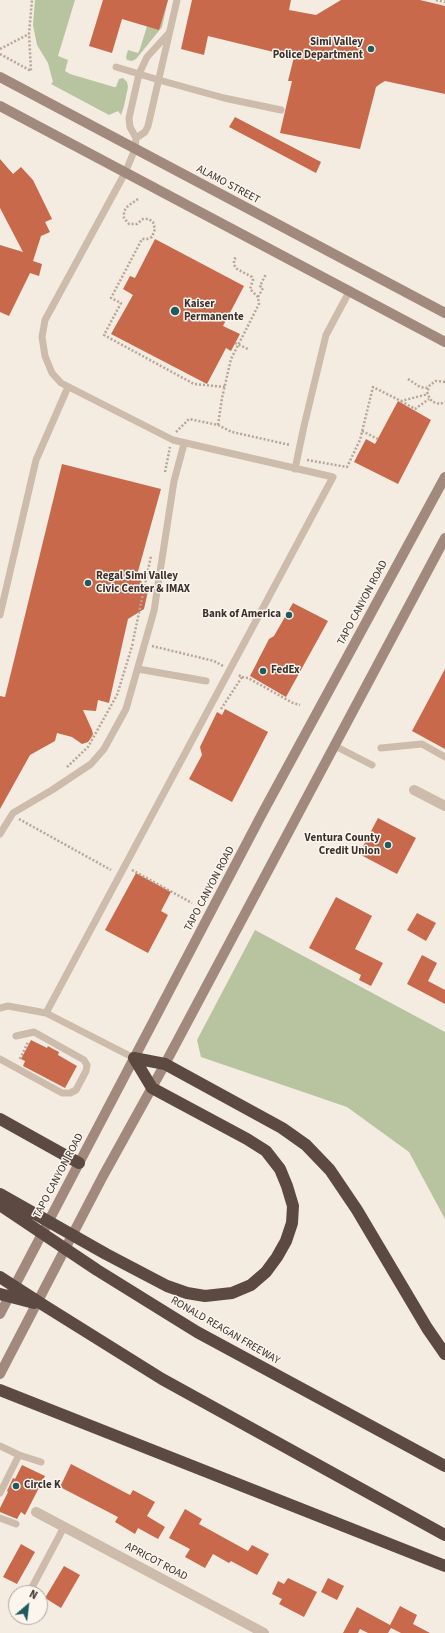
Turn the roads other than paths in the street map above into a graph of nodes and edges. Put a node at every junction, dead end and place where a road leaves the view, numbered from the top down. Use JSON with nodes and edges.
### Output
{"nodes":[{"id":1,"x":177,"y":0,"type":"edge"},
{"id":2,"x":169,"y":32,"type":"junction"},
{"id":3,"x":116,"y":66,"type":"dead end"},
{"id":4,"x":139,"y":74,"type":"junction"},
{"id":5,"x":0,"y":77,"type":"edge"},
{"id":6,"x":159,"y":80,"type":"junction"},
{"id":7,"x":0,"y":106,"type":"edge"},
{"id":8,"x":281,"y":110,"type":"dead end"},
{"id":9,"x":136,"y":138,"type":"junction"},
{"id":10,"x":135,"y":149,"type":"junction"},
{"id":11,"x":125,"y":173,"type":"junction"},
{"id":12,"x":349,"y":292,"type":"junction"},
{"id":13,"x":445,"y":313,"type":"edge"},
{"id":14,"x":445,"y":342,"type":"edge"},
{"id":15,"x":68,"y":387,"type":"junction"},
{"id":16,"x":184,"y":444,"type":"junction"},
{"id":17,"x":295,"y":469,"type":"junction"},
{"id":18,"x":445,"y":477,"type":"edge"},
{"id":19,"x":445,"y":538,"type":"edge"},
{"id":20,"x":0,"y":615,"type":"edge"},
{"id":21,"x":138,"y":669,"type":"junction"},
{"id":22,"x":206,"y":681,"type":"dead end"},
{"id":23,"x":335,"y":746,"type":"junction"},
{"id":24,"x":381,"y":748,"type":"dead end"},
{"id":25,"x":445,"y":757,"type":"edge"},
{"id":26,"x":372,"y":765,"type":"dead end"},
{"id":27,"x":414,"y":790,"type":"dead end"},
{"id":28,"x":445,"y":806,"type":"edge"},
{"id":29,"x":0,"y":834,"type":"edge"},
{"id":30,"x":0,"y":1008,"type":"edge"},
{"id":31,"x":46,"y":1013,"type":"junction"},
{"id":32,"x":16,"y":1036,"type":"dead end"},
{"id":33,"x":134,"y":1058,"type":"junction"},
{"id":34,"x":0,"y":1059,"type":"edge"},
{"id":35,"x":165,"y":1064,"type":"junction"},
{"id":36,"x":152,"y":1088,"type":"junction"},
{"id":37,"x":0,"y":1119,"type":"edge"},
{"id":38,"x":79,"y":1163,"type":"junction"},
{"id":39,"x":0,"y":1194,"type":"edge"},
{"id":40,"x":0,"y":1205,"type":"edge"},
{"id":41,"x":17,"y":1210,"type":"junction"},
{"id":42,"x":0,"y":1277,"type":"edge"},
{"id":43,"x":0,"y":1294,"type":"edge"},
{"id":44,"x":44,"y":1306,"type":"junction"},
{"id":45,"x":0,"y":1314,"type":"edge"},
{"id":46,"x":445,"y":1354,"type":"edge"},
{"id":47,"x":0,"y":1374,"type":"edge"},
{"id":48,"x":0,"y":1390,"type":"edge"},
{"id":49,"x":0,"y":1446,"type":"edge"},
{"id":50,"x":20,"y":1455,"type":"junction"},
{"id":51,"x":41,"y":1462,"type":"dead end"},
{"id":52,"x":445,"y":1466,"type":"edge"},
{"id":53,"x":0,"y":1493,"type":"edge"},
{"id":54,"x":36,"y":1512,"type":"dead end"},
{"id":55,"x":0,"y":1518,"type":"edge"},
{"id":56,"x":16,"y":1524,"type":"dead end"},
{"id":57,"x":64,"y":1527,"type":"junction"},
{"id":58,"x":445,"y":1535,"type":"edge"},
{"id":59,"x":445,"y":1566,"type":"edge"},
{"id":60,"x":33,"y":1585,"type":"edge"},
{"id":61,"x":264,"y":1633,"type":"edge"}],
"edges":[{"from":1,"to":2,"type":"lane"},
{"from":2,"to":4,"type":"lane"},
{"from":2,"to":6,"type":"lane"},
{"from":3,"to":4,"type":"lane"},
{"from":4,"to":6,"type":"lane"},
{"from":4,"to":9,"type":"lane"},
{"from":5,"to":10,"type":"main road","name":"ALAMO STREET"},
{"from":6,"to":8,"type":"lane"},
{"from":6,"to":9,"type":"lane"},
{"from":7,"to":11,"type":"main road"},
{"from":9,"to":10,"type":"lane"},
{"from":10,"to":11,"type":"lane"},
{"from":10,"to":13,"type":"main road","name":"ALAMO STREET"},
{"from":11,"to":12,"type":"main road"},
{"from":11,"to":15,"type":"lane"},
{"from":12,"to":14,"type":"main road"},
{"from":12,"to":17,"type":"lane"},
{"from":15,"to":16,"type":"lane"},
{"from":15,"to":20,"type":"lane"},
{"from":16,"to":17,"type":"lane"},
{"from":16,"to":21,"type":"lane"},
{"from":17,"to":31,"type":"lane"},
{"from":18,"to":33,"type":"main road","name":"TAPO CANYON ROAD"},
{"from":19,"to":23,"type":"main road"},
{"from":21,"to":22,"type":"lane"},
{"from":21,"to":29,"type":"lane"},
{"from":23,"to":26,"type":"lane"},
{"from":23,"to":35,"type":"main road"},
{"from":24,"to":25,"type":"lane"},
{"from":27,"to":28,"type":"street"},
{"from":30,"to":31,"type":"lane"},
{"from":31,"to":33,"type":"lane"},
{"from":32,"to":34,"type":"lane"},
{"from":33,"to":35,"type":"highway"},
{"from":33,"to":36,"type":"highway"},
{"from":33,"to":38,"type":"main road","name":"TAPO CANYON ROAD"},
{"from":35,"to":36,"type":"main road"},
{"from":35,"to":46,"type":"highway"},
{"from":36,"to":41,"type":"highway"},
{"from":36,"to":47,"type":"main road"},
{"from":37,"to":38,"type":"highway"},
{"from":38,"to":45,"type":"main road","name":"TAPO CANYON ROAD"},
{"from":39,"to":41,"type":"highway"},
{"from":40,"to":41,"type":"highway","name":"RONALD REAGAN FREEWAY"},
{"from":41,"to":52,"type":"highway","name":"RONALD REAGAN FREEWAY"},
{"from":42,"to":44,"type":"highway"},
{"from":43,"to":44,"type":"highway"},
{"from":44,"to":58,"type":"highway"},
{"from":48,"to":59,"type":"highway"},
{"from":49,"to":50,"type":"lane"},
{"from":50,"to":51,"type":"lane"},
{"from":50,"to":53,"type":"lane"},
{"from":54,"to":57,"type":"street","name":"APRICOT ROAD"},
{"from":55,"to":56,"type":"lane"},
{"from":57,"to":60,"type":"lane"},
{"from":57,"to":61,"type":"street","name":"APRICOT ROAD"}]}
